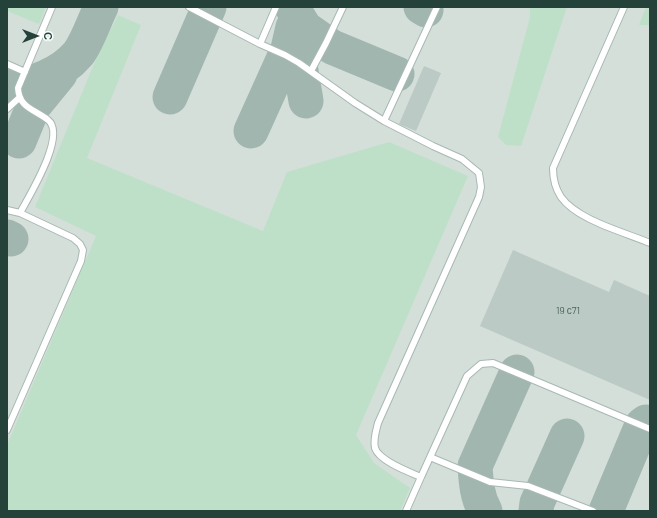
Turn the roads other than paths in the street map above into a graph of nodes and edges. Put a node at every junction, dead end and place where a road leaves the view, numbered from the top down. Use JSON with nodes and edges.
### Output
{"nodes":[{"id":1,"x":52,"y":7,"type":"edge"},
{"id":2,"x":189,"y":7,"type":"edge"},
{"id":3,"x":276,"y":7,"type":"edge"},
{"id":4,"x":343,"y":7,"type":"edge"},
{"id":5,"x":437,"y":7,"type":"edge"},
{"id":6,"x":624,"y":7,"type":"edge"},
{"id":7,"x":260,"y":44,"type":"junction"},
{"id":8,"x":7,"y":64,"type":"edge"},
{"id":9,"x":311,"y":71,"type":"junction"},
{"id":10,"x":25,"y":72,"type":"junction"},
{"id":11,"x":20,"y":98,"type":"junction"},
{"id":12,"x":7,"y":109,"type":"edge"},
{"id":13,"x":384,"y":120,"type":"junction"},
{"id":14,"x":8,"y":212,"type":"edge"},
{"id":15,"x":20,"y":213,"type":"junction"},
{"id":16,"x":650,"y":243,"type":"edge"},
{"id":17,"x":650,"y":429,"type":"edge"},
{"id":18,"x":7,"y":430,"type":"edge"},
{"id":19,"x":430,"y":457,"type":"junction"},
{"id":20,"x":420,"y":478,"type":"junction"},
{"id":21,"x":406,"y":511,"type":"edge"},
{"id":22,"x":593,"y":511,"type":"edge"}],
"edges":[{"from":1,"to":10,"type":"lane"},
{"from":2,"to":7,"type":"lane"},
{"from":3,"to":7,"type":"lane"},
{"from":4,"to":9,"type":"lane"},
{"from":5,"to":13,"type":"lane"},
{"from":6,"to":16,"type":"lane"},
{"from":7,"to":9,"type":"lane"},
{"from":8,"to":10,"type":"lane"},
{"from":9,"to":13,"type":"lane"},
{"from":10,"to":11,"type":"lane"},
{"from":11,"to":12,"type":"lane"},
{"from":11,"to":15,"type":"lane"},
{"from":13,"to":20,"type":"lane"},
{"from":14,"to":15,"type":"lane"},
{"from":15,"to":18,"type":"lane"},
{"from":17,"to":19,"type":"lane"},
{"from":19,"to":20,"type":"lane"},
{"from":19,"to":22,"type":"lane"},
{"from":20,"to":21,"type":"lane"}]}
